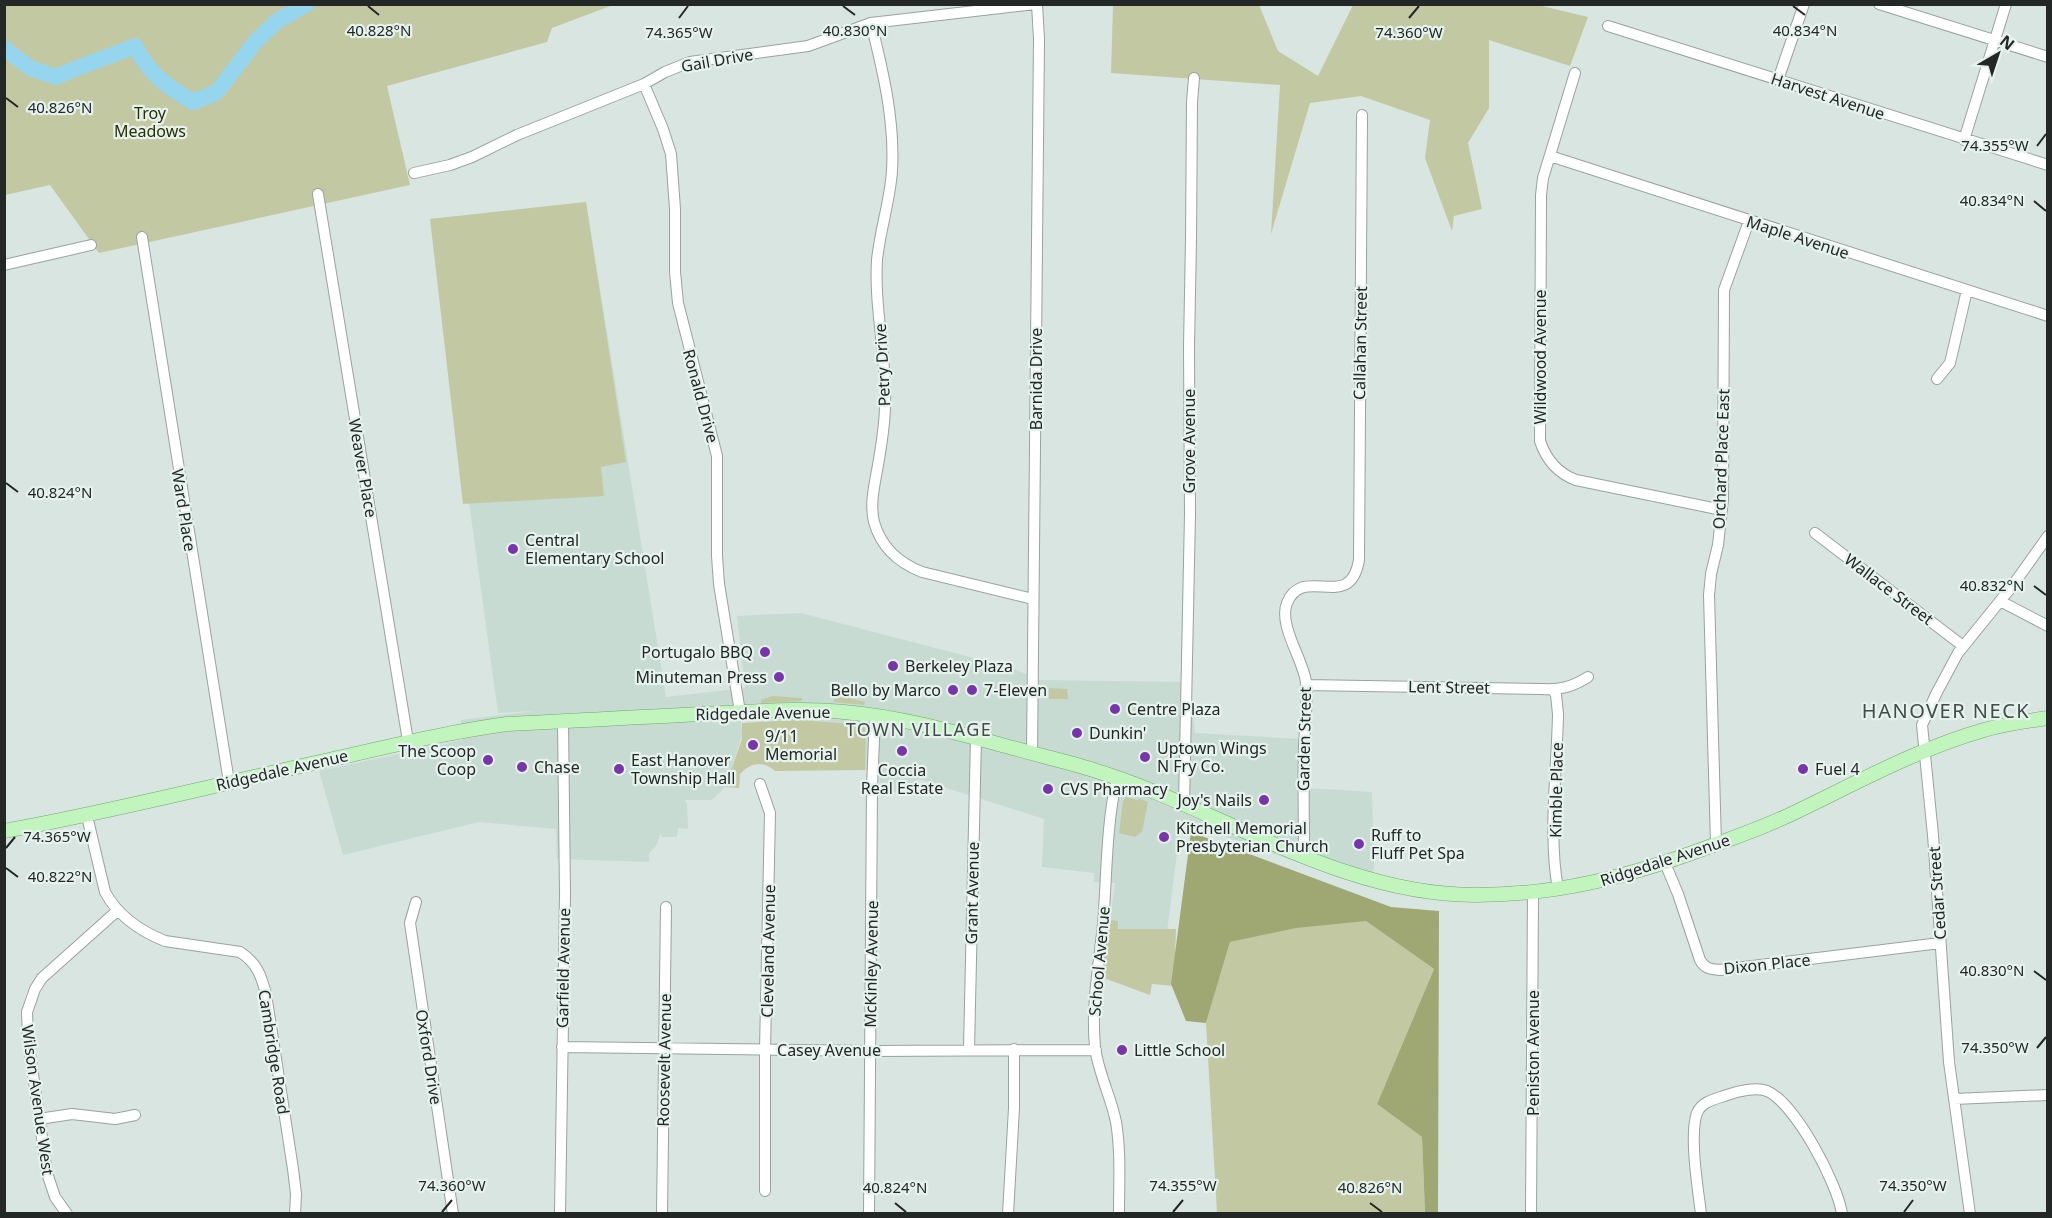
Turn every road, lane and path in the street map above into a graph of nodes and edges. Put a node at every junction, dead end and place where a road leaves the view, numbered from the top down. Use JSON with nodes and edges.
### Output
{"nodes":[{"id":1,"x":1036,"y":4,"type":"edge"},
{"id":2,"x":1804,"y":4,"type":"edge"},
{"id":3,"x":1879,"y":4,"type":"edge"},
{"id":4,"x":2006,"y":4,"type":"edge"},
{"id":5,"x":871,"y":23,"type":"junction"},
{"id":6,"x":1608,"y":26,"type":"dead end"},
{"id":7,"x":1995,"y":41,"type":"junction"},
{"id":8,"x":2048,"y":57,"type":"edge"},
{"id":9,"x":1575,"y":73,"type":"dead end"},
{"id":10,"x":1194,"y":78,"type":"dead end"},
{"id":11,"x":1778,"y":80,"type":"junction"},
{"id":12,"x":644,"y":84,"type":"junction"},
{"id":13,"x":1362,"y":115,"type":"dead end"},
{"id":14,"x":1964,"y":140,"type":"junction"},
{"id":15,"x":1550,"y":156,"type":"junction"},
{"id":16,"x":2048,"y":165,"type":"edge"},
{"id":17,"x":414,"y":173,"type":"dead end"},
{"id":18,"x":318,"y":194,"type":"dead end"},
{"id":19,"x":1749,"y":220,"type":"junction"},
{"id":20,"x":142,"y":237,"type":"dead end"},
{"id":21,"x":90,"y":245,"type":"dead end"},
{"id":22,"x":4,"y":265,"type":"edge"},
{"id":23,"x":1967,"y":290,"type":"junction"},
{"id":24,"x":2048,"y":316,"type":"edge"},
{"id":25,"x":1937,"y":379,"type":"dead end"},
{"id":26,"x":1722,"y":510,"type":"junction"},
{"id":27,"x":1815,"y":533,"type":"dead end"},
{"id":28,"x":2048,"y":536,"type":"edge"},
{"id":29,"x":1357,"y":571,"type":"joint"},
{"id":30,"x":1033,"y":599,"type":"junction"},
{"id":31,"x":2000,"y":601,"type":"junction"},
{"id":32,"x":2048,"y":626,"type":"edge"},
{"id":33,"x":1963,"y":646,"type":"junction"},
{"id":34,"x":1588,"y":677,"type":"dead end"},
{"id":35,"x":1306,"y":685,"type":"junction"},
{"id":36,"x":1554,"y":691,"type":"junction"},
{"id":37,"x":740,"y":712,"type":"junction"},
{"id":38,"x":875,"y":715,"type":"junction"},
{"id":39,"x":2048,"y":718,"type":"edge"},
{"id":40,"x":564,"y":722,"type":"junction"},
{"id":41,"x":975,"y":737,"type":"junction"},
{"id":42,"x":408,"y":741,"type":"junction"},
{"id":43,"x":1924,"y":752,"type":"junction"},
{"id":44,"x":1032,"y":753,"type":"junction"},
{"id":45,"x":1117,"y":778,"type":"junction"},
{"id":46,"x":229,"y":782,"type":"junction"},
{"id":47,"x":760,"y":784,"type":"dead end"},
{"id":48,"x":1184,"y":805,"type":"junction"},
{"id":49,"x":87,"y":816,"type":"junction"},
{"id":50,"x":4,"y":831,"type":"edge"},
{"id":51,"x":1716,"y":844,"type":"junction"},
{"id":52,"x":1304,"y":856,"type":"junction"},
{"id":53,"x":1665,"y":863,"type":"junction"},
{"id":54,"x":1558,"y":889,"type":"junction"},
{"id":55,"x":1533,"y":892,"type":"junction"},
{"id":56,"x":416,"y":902,"type":"dead end"},
{"id":57,"x":666,"y":908,"type":"dead end"},
{"id":58,"x":117,"y":911,"type":"junction"},
{"id":59,"x":1940,"y":943,"type":"junction"},
{"id":60,"x":562,"y":1047,"type":"junction"},
{"id":61,"x":663,"y":1048,"type":"junction"},
{"id":62,"x":969,"y":1049,"type":"junction"},
{"id":63,"x":1014,"y":1049,"type":"junction"},
{"id":64,"x":765,"y":1050,"type":"junction"},
{"id":65,"x":870,"y":1050,"type":"junction"},
{"id":66,"x":1096,"y":1050,"type":"junction"},
{"id":67,"x":2048,"y":1095,"type":"edge"},
{"id":68,"x":1954,"y":1099,"type":"junction"},
{"id":69,"x":135,"y":1115,"type":"dead end"},
{"id":70,"x":39,"y":1119,"type":"junction"},
{"id":71,"x":765,"y":1191,"type":"dead end"},
{"id":72,"x":67,"y":1214,"type":"edge"},
{"id":73,"x":295,"y":1214,"type":"edge"},
{"id":74,"x":453,"y":1214,"type":"edge"},
{"id":75,"x":560,"y":1214,"type":"edge"},
{"id":76,"x":662,"y":1214,"type":"edge"},
{"id":77,"x":869,"y":1214,"type":"edge"},
{"id":78,"x":1008,"y":1214,"type":"edge"},
{"id":79,"x":1119,"y":1214,"type":"edge"},
{"id":80,"x":1531,"y":1214,"type":"edge"},
{"id":81,"x":1701,"y":1214,"type":"edge"},
{"id":82,"x":1842,"y":1214,"type":"edge"},
{"id":83,"x":1970,"y":1214,"type":"edge"}],
"edges":[{"from":1,"to":5,"type":"street","name":"Gail Drive"},
{"from":1,"to":30,"type":"street","name":"Barnida Drive"},
{"from":2,"to":11,"type":"street"},
{"from":3,"to":7,"type":"street"},
{"from":4,"to":7,"type":"street"},
{"from":5,"to":12,"type":"street","name":"Gail Drive"},
{"from":5,"to":30,"type":"street","name":"Petry Drive"},
{"from":6,"to":11,"type":"street","name":"Harvest Avenue"},
{"from":7,"to":8,"type":"street"},
{"from":7,"to":14,"type":"street"},
{"from":9,"to":15,"type":"street","name":"Wildwood Avenue"},
{"from":10,"to":48,"type":"street","name":"Grove Avenue"},
{"from":11,"to":14,"type":"street","name":"Harvest Avenue"},
{"from":12,"to":17,"type":"street","name":"Gail Drive"},
{"from":12,"to":37,"type":"street","name":"Ronald Drive"},
{"from":13,"to":29,"type":"street","name":"Callahan Street"},
{"from":14,"to":16,"type":"street","name":"Harvest Avenue"},
{"from":15,"to":19,"type":"street","name":"Maple Avenue"},
{"from":15,"to":26,"type":"street","name":"Wildwood Avenue"},
{"from":18,"to":42,"type":"street","name":"Weaver Place"},
{"from":19,"to":23,"type":"street","name":"Maple Avenue"},
{"from":19,"to":26,"type":"street","name":"Orchard Place East"},
{"from":20,"to":46,"type":"street","name":"Ward Place"},
{"from":21,"to":22,"type":"street"},
{"from":23,"to":24,"type":"street","name":"Maple Avenue"},
{"from":23,"to":25,"type":"street"},
{"from":26,"to":51,"type":"street","name":"Orchard Place East"},
{"from":27,"to":33,"type":"street","name":"Wallace Street"},
{"from":28,"to":31,"type":"street","name":"Cedar Street"},
{"from":29,"to":35,"type":"street","name":"Garden Street"},
{"from":30,"to":44,"type":"street","name":"Barnida Drive"},
{"from":31,"to":32,"type":"street"},
{"from":31,"to":33,"type":"street","name":"Cedar Street"},
{"from":33,"to":43,"type":"street","name":"Cedar Street"},
{"from":34,"to":36,"type":"street","name":"Lent Street"},
{"from":35,"to":36,"type":"street","name":"Lent Street"},
{"from":35,"to":52,"type":"street","name":"Garden Street"},
{"from":36,"to":54,"type":"street","name":"Kimble Place"},
{"from":37,"to":38,"type":"main road","name":"Ridgedale Avenue"},
{"from":37,"to":40,"type":"main road","name":"Ridgedale Avenue"},
{"from":38,"to":41,"type":"main road","name":"Ridgedale Avenue"},
{"from":38,"to":65,"type":"street","name":"McKinley Avenue"},
{"from":39,"to":43,"type":"main road","name":"Ridgedale Avenue"},
{"from":40,"to":42,"type":"main road","name":"Ridgedale Avenue"},
{"from":40,"to":60,"type":"street","name":"Garfield Avenue"},
{"from":41,"to":44,"type":"main road","name":"Ridgedale Avenue"},
{"from":41,"to":62,"type":"street","name":"Grant Avenue"},
{"from":42,"to":46,"type":"main road","name":"Ridgedale Avenue"},
{"from":43,"to":51,"type":"main road","name":"Ridgedale Avenue"},
{"from":43,"to":59,"type":"street","name":"Cedar Street"},
{"from":44,"to":45,"type":"main road","name":"Ridgedale Avenue"},
{"from":45,"to":48,"type":"main road","name":"Ridgedale Avenue"},
{"from":45,"to":66,"type":"street","name":"School Avenue"},
{"from":46,"to":49,"type":"main road","name":"Ridgedale Avenue"},
{"from":47,"to":64,"type":"street","name":"Cleveland Avenue"},
{"from":48,"to":52,"type":"main road","name":"Ridgedale Avenue"},
{"from":49,"to":50,"type":"main road","name":"Ridgedale Avenue"},
{"from":49,"to":58,"type":"street","name":"Cambridge Road"},
{"from":51,"to":53,"type":"main road","name":"Ridgedale Avenue"},
{"from":52,"to":55,"type":"main road","name":"Ridgedale Avenue"},
{"from":53,"to":54,"type":"main road","name":"Ridgedale Avenue"},
{"from":53,"to":59,"type":"street","name":"Dixon Place"},
{"from":54,"to":55,"type":"main road","name":"Ridgedale Avenue"},
{"from":55,"to":80,"type":"street","name":"Peniston Avenue"},
{"from":56,"to":74,"type":"street","name":"Oxford Drive"},
{"from":57,"to":61,"type":"street","name":"Roosevelt Avenue"},
{"from":58,"to":70,"type":"street","name":"Wilson Avenue West"},
{"from":58,"to":73,"type":"street","name":"Cambridge Road"},
{"from":59,"to":68,"type":"street","name":"Cedar Street"},
{"from":60,"to":61,"type":"street","name":"Casey Avenue"},
{"from":60,"to":75,"type":"street","name":"Garfield Avenue"},
{"from":61,"to":64,"type":"street","name":"Casey Avenue"},
{"from":61,"to":76,"type":"street","name":"Roosevelt Avenue"},
{"from":62,"to":63,"type":"street","name":"Casey Avenue"},
{"from":62,"to":65,"type":"street","name":"Casey Avenue"},
{"from":63,"to":66,"type":"street","name":"Casey Avenue"},
{"from":63,"to":78,"type":"street"},
{"from":64,"to":65,"type":"street","name":"Casey Avenue"},
{"from":64,"to":71,"type":"street","name":"Cleveland Avenue"},
{"from":65,"to":77,"type":"street","name":"McKinley Avenue"},
{"from":66,"to":79,"type":"street","name":"School Avenue"},
{"from":67,"to":68,"type":"street"},
{"from":68,"to":83,"type":"street","name":"Cedar Street"},
{"from":69,"to":70,"type":"street"},
{"from":70,"to":72,"type":"street","name":"Wilson Avenue West"},
{"from":81,"to":82,"type":"street"}]}
